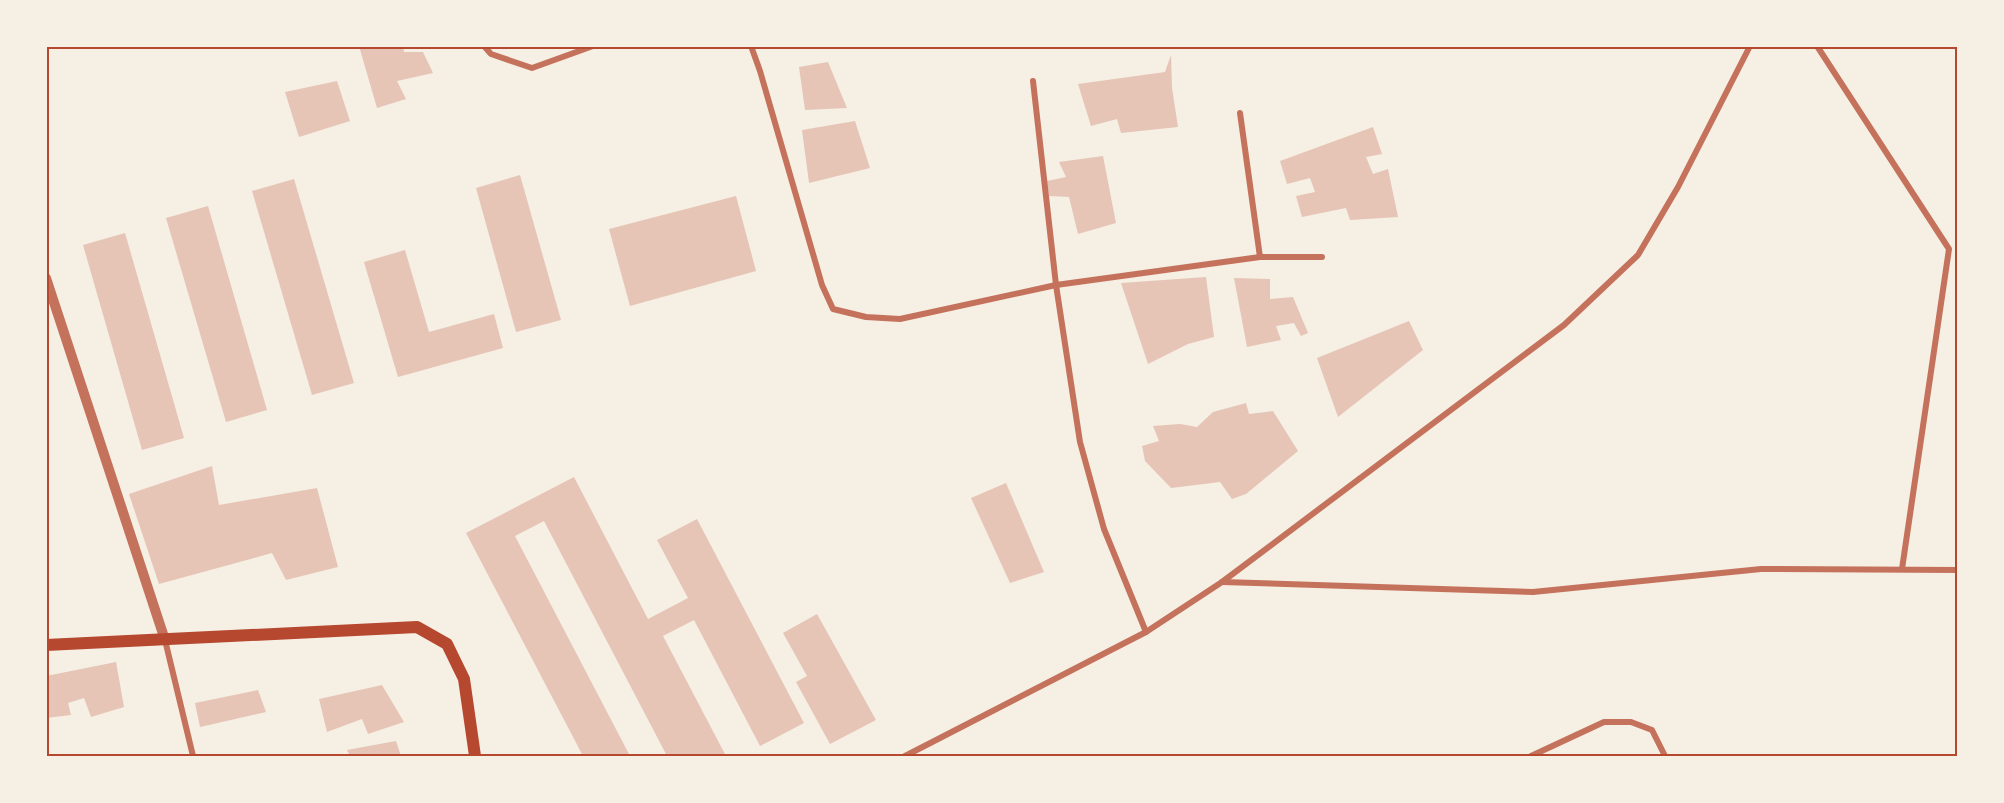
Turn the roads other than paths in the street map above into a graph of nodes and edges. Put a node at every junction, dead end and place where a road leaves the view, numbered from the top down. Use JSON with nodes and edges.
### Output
{"nodes":[{"id":1,"x":484,"y":46,"type":"edge"},
{"id":2,"x":593,"y":46,"type":"edge"},
{"id":3,"x":751,"y":46,"type":"edge"},
{"id":4,"x":1750,"y":46,"type":"edge"},
{"id":5,"x":1817,"y":46,"type":"edge"},
{"id":6,"x":1033,"y":81,"type":"dead end"},
{"id":7,"x":1240,"y":113,"type":"dead end"},
{"id":8,"x":1949,"y":249,"type":"junction"},
{"id":9,"x":1958,"y":249,"type":"edge"},
{"id":10,"x":1260,"y":257,"type":"junction"},
{"id":11,"x":1322,"y":257,"type":"dead end"},
{"id":12,"x":46,"y":278,"type":"edge"},
{"id":13,"x":1056,"y":285,"type":"junction"},
{"id":14,"x":1902,"y":569,"type":"junction"},
{"id":15,"x":1958,"y":570,"type":"edge"},
{"id":16,"x":1222,"y":582,"type":"junction"},
{"id":17,"x":1146,"y":632,"type":"junction"},
{"id":18,"x":165,"y":640,"type":"junction"},
{"id":19,"x":46,"y":645,"type":"edge"},
{"id":20,"x":193,"y":756,"type":"edge"},
{"id":21,"x":475,"y":756,"type":"edge"},
{"id":22,"x":905,"y":756,"type":"edge"},
{"id":23,"x":1531,"y":756,"type":"edge"},
{"id":24,"x":1665,"y":756,"type":"edge"}],
"edges":[{"from":1,"to":2,"type":"street"},
{"from":3,"to":13,"type":"street"},
{"from":4,"to":16,"type":"street"},
{"from":5,"to":8,"type":"street"},
{"from":6,"to":13,"type":"street"},
{"from":7,"to":10,"type":"street"},
{"from":8,"to":9,"type":"street"},
{"from":8,"to":14,"type":"street"},
{"from":10,"to":11,"type":"street"},
{"from":10,"to":13,"type":"street"},
{"from":12,"to":18,"type":"street"},
{"from":13,"to":17,"type":"street"},
{"from":14,"to":15,"type":"street"},
{"from":14,"to":16,"type":"street"},
{"from":16,"to":17,"type":"street"},
{"from":17,"to":22,"type":"street"},
{"from":18,"to":19,"type":"main road"},
{"from":18,"to":20,"type":"street"},
{"from":18,"to":21,"type":"main road"},
{"from":23,"to":24,"type":"street"}]}
